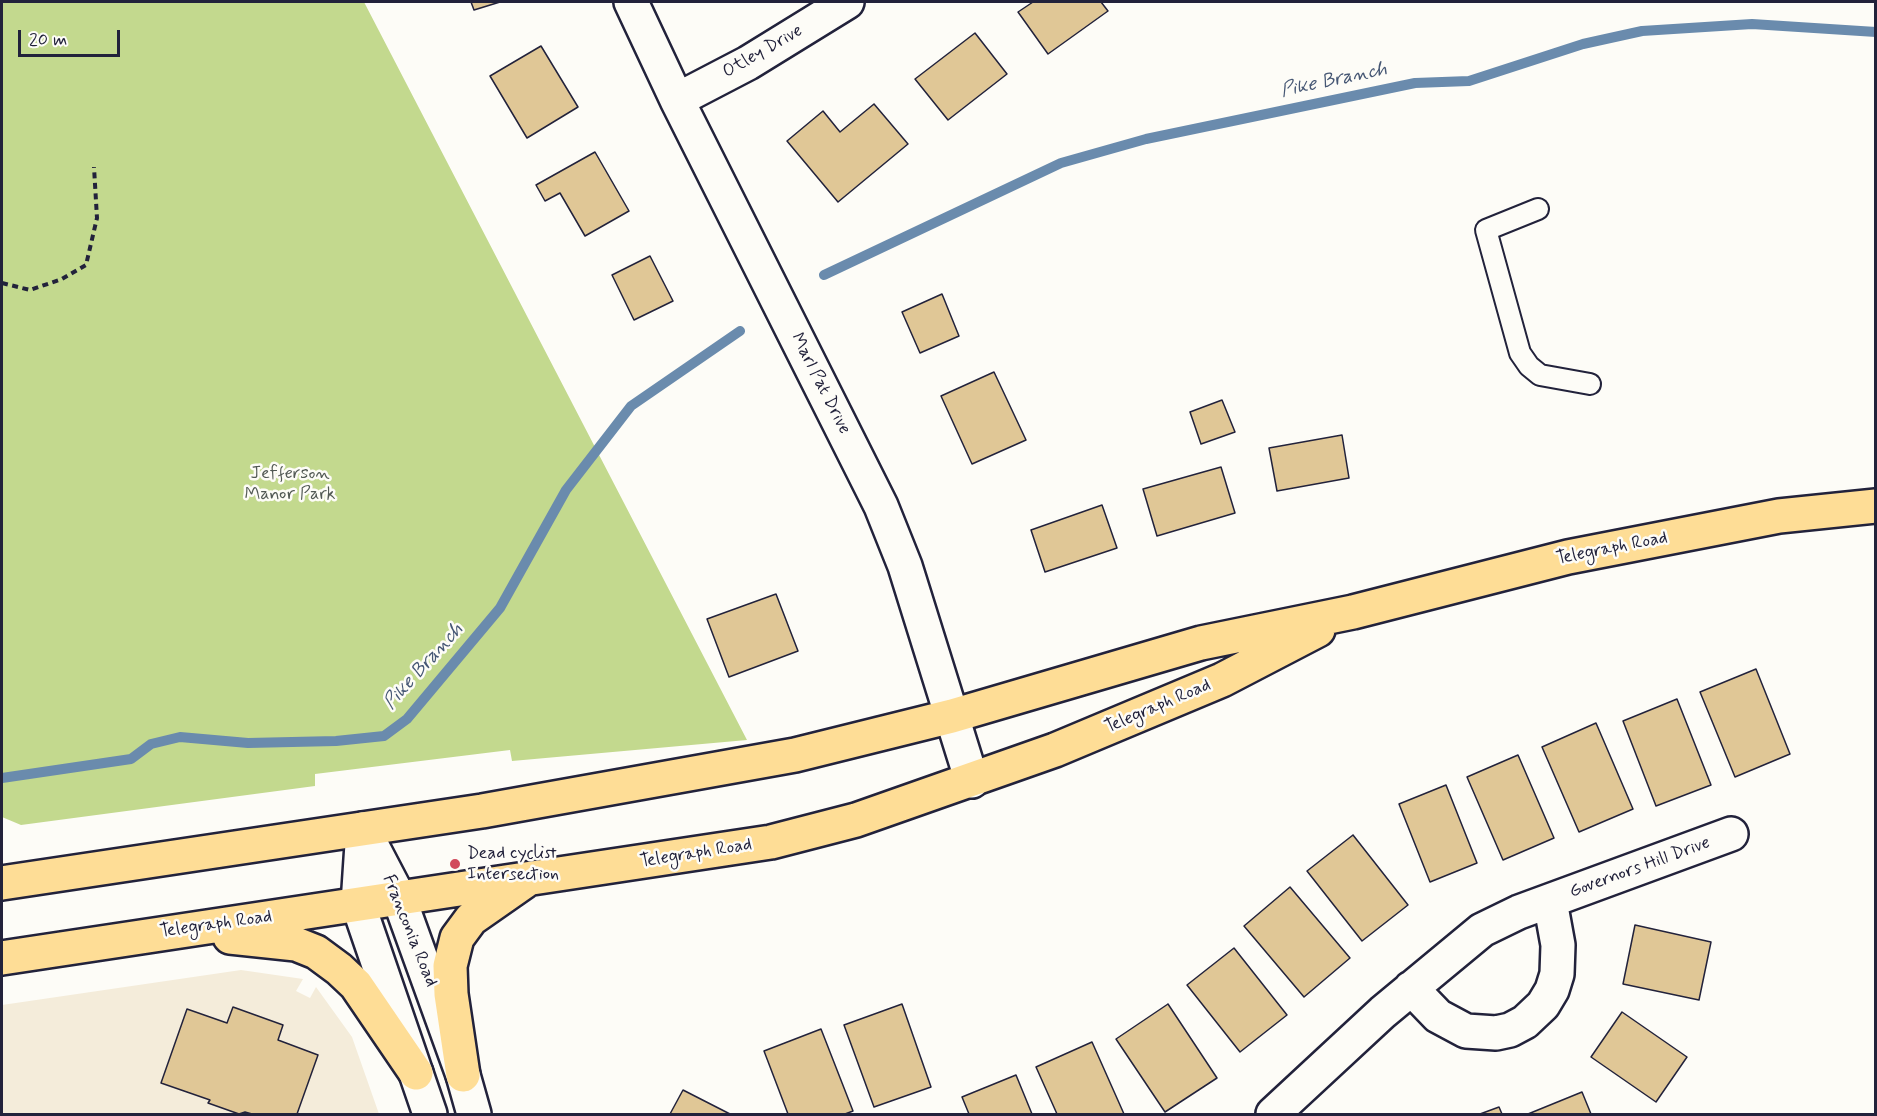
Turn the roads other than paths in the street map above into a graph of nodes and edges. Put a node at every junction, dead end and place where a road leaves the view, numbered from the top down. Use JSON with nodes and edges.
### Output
{"nodes":[{"id":1,"x":632,"y":2,"type":"edge"},
{"id":2,"x":848,"y":2,"type":"edge"},
{"id":3,"x":677,"y":100,"type":"junction"},
{"id":4,"x":1538,"y":209,"type":"dead end"},
{"id":5,"x":1590,"y":384,"type":"dead end"},
{"id":6,"x":1875,"y":506,"type":"edge"},
{"id":7,"x":1353,"y":612,"type":"junction"},
{"id":8,"x":952,"y":716,"type":"junction"},
{"id":9,"x":972,"y":781,"type":"junction"},
{"id":10,"x":363,"y":829,"type":"junction"},
{"id":11,"x":1731,"y":834,"type":"dead end"},
{"id":12,"x":529,"y":879,"type":"junction"},
{"id":13,"x":2,"y":883,"type":"edge"},
{"id":14,"x":399,"y":898,"type":"junction"},
{"id":15,"x":1550,"y":901,"type":"junction"},
{"id":16,"x":358,"y":904,"type":"junction"},
{"id":17,"x":87,"y":944,"type":"junction"},
{"id":18,"x":2,"y":958,"type":"edge"},
{"id":19,"x":1411,"y":988,"type":"junction"},
{"id":20,"x":416,"y":1073,"type":"junction"},
{"id":21,"x":463,"y":1075,"type":"junction"},
{"id":22,"x":430,"y":1114,"type":"edge"},
{"id":23,"x":474,"y":1114,"type":"edge"},
{"id":24,"x":1273,"y":1114,"type":"edge"}],
"edges":[{"from":1,"to":3,"type":"street","name":"Marl Pat Drive"},
{"from":2,"to":3,"type":"street","name":"Otley Drive"},
{"from":3,"to":8,"type":"street","name":"Marl Pat Drive"},
{"from":4,"to":5,"type":"lane"},
{"from":6,"to":7,"type":"main road","name":"Telegraph Road"},
{"from":7,"to":8,"type":"main road","name":"Telegraph Road"},
{"from":7,"to":9,"type":"main road","name":"Telegraph Road"},
{"from":8,"to":9,"type":"street","name":"Marl Pat Drive"},
{"from":8,"to":10,"type":"main road","name":"Telegraph Road"},
{"from":9,"to":12,"type":"main road","name":"Telegraph Road"},
{"from":10,"to":13,"type":"main road","name":"Telegraph Road"},
{"from":10,"to":14,"type":"street","name":"Franconia Road"},
{"from":10,"to":16,"type":"street","name":"Franconia Road"},
{"from":11,"to":15,"type":"street","name":"Governors Hill Drive"},
{"from":12,"to":14,"type":"main road","name":"Telegraph Road"},
{"from":12,"to":21,"type":"main road"},
{"from":14,"to":16,"type":"main road","name":"Telegraph Road"},
{"from":14,"to":21,"type":"street","name":"Franconia Road"},
{"from":15,"to":19,"type":"street","name":"Governors Hill Drive"},
{"from":15,"to":19,"type":"street","name":"Governors Hill Drive"},
{"from":16,"to":17,"type":"main road","name":"Telegraph Road"},
{"from":16,"to":20,"type":"street","name":"Franconia Road"},
{"from":17,"to":18,"type":"main road","name":"Telegraph Road"},
{"from":17,"to":20,"type":"main road"},
{"from":19,"to":24,"type":"street","name":"Governors Hill Drive"},
{"from":20,"to":22,"type":"street","name":"Franconia Road"},
{"from":21,"to":23,"type":"street","name":"Franconia Road"}]}
